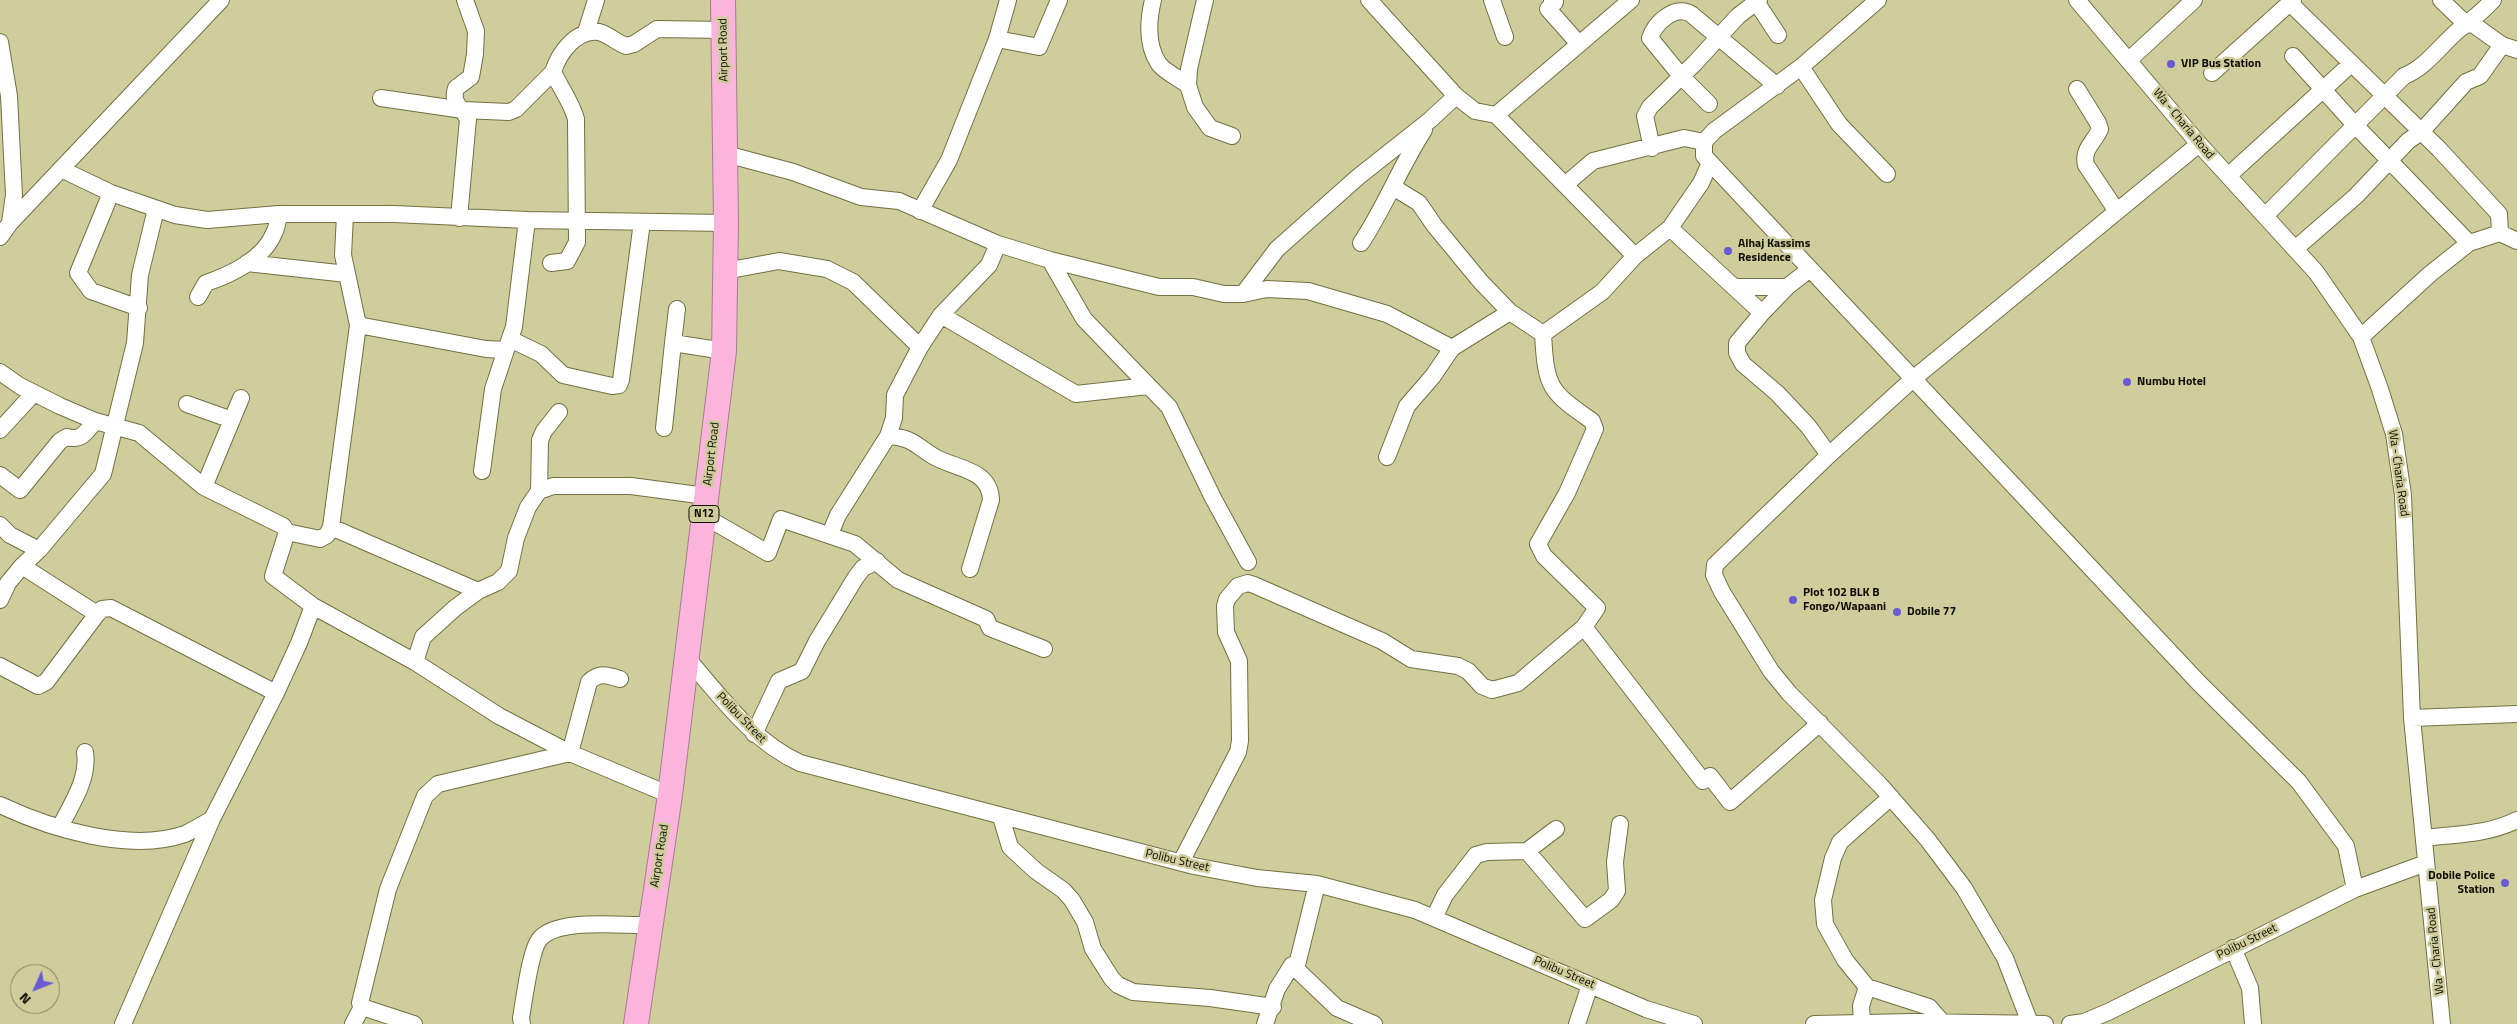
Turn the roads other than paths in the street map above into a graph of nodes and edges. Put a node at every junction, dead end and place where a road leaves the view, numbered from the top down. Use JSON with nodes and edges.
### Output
{"nodes":[{"id":1,"x":221,"y":0,"type":"edge"},
{"id":2,"x":457,"y":0,"type":"edge"},
{"id":3,"x":465,"y":0,"type":"edge"},
{"id":4,"x":596,"y":0,"type":"edge"},
{"id":5,"x":723,"y":0,"type":"edge"},
{"id":6,"x":1008,"y":0,"type":"edge"},
{"id":7,"x":1059,"y":0,"type":"edge"},
{"id":8,"x":1153,"y":0,"type":"edge"},
{"id":9,"x":1205,"y":0,"type":"edge"},
{"id":10,"x":1369,"y":0,"type":"edge"},
{"id":11,"x":1492,"y":0,"type":"edge"},
{"id":12,"x":1552,"y":0,"type":"edge"},
{"id":13,"x":1631,"y":0,"type":"edge"},
{"id":14,"x":1878,"y":0,"type":"edge"},
{"id":15,"x":2077,"y":0,"type":"edge"},
{"id":16,"x":2194,"y":0,"type":"edge"},
{"id":17,"x":2441,"y":0,"type":"edge"},
{"id":18,"x":2493,"y":0,"type":"edge"},
{"id":19,"x":1757,"y":1,"type":"edge"},
{"id":20,"x":2291,"y":2,"type":"edge"},
{"id":21,"x":470,"y":16,"type":"junction"},
{"id":22,"x":2466,"y":24,"type":"junction"},
{"id":23,"x":724,"y":30,"type":"junction"},
{"id":24,"x":586,"y":32,"type":"junction"},
{"id":25,"x":1778,"y":35,"type":"dead end"},
{"id":26,"x":1505,"y":37,"type":"dead end"},
{"id":27,"x":1718,"y":37,"type":"junction"},
{"id":28,"x":997,"y":39,"type":"junction"},
{"id":29,"x":0,"y":42,"type":"edge"},
{"id":30,"x":1579,"y":44,"type":"junction"},
{"id":31,"x":2510,"y":48,"type":"edge"},
{"id":32,"x":2293,"y":56,"type":"dead end"},
{"id":33,"x":2130,"y":60,"type":"junction"},
{"id":34,"x":2350,"y":64,"type":"junction"},
{"id":35,"x":1801,"y":67,"type":"junction"},
{"id":36,"x":553,"y":72,"type":"junction"},
{"id":37,"x":2212,"y":73,"type":"dead end"},
{"id":38,"x":1680,"y":76,"type":"junction"},
{"id":39,"x":1188,"y":85,"type":"junction"},
{"id":40,"x":1777,"y":86,"type":"junction"},
{"id":41,"x":2077,"y":89,"type":"dead end"},
{"id":42,"x":2323,"y":90,"type":"junction"},
{"id":43,"x":4,"y":96,"type":"edge"},
{"id":44,"x":1456,"y":96,"type":"junction"},
{"id":45,"x":2384,"y":96,"type":"junction"},
{"id":46,"x":381,"y":98,"type":"dead end"},
{"id":47,"x":1709,"y":104,"type":"dead end"},
{"id":48,"x":463,"y":110,"type":"junction"},
{"id":49,"x":1496,"y":115,"type":"junction"},
{"id":50,"x":1430,"y":120,"type":"junction"},
{"id":51,"x":2355,"y":125,"type":"junction"},
{"id":52,"x":2421,"y":132,"type":"junction"},
{"id":53,"x":1232,"y":136,"type":"dead end"},
{"id":54,"x":1704,"y":142,"type":"junction"},
{"id":55,"x":2199,"y":144,"type":"junction"},
{"id":56,"x":1652,"y":148,"type":"junction"},
{"id":57,"x":726,"y":154,"type":"junction"},
{"id":58,"x":2390,"y":160,"type":"junction"},
{"id":59,"x":1710,"y":163,"type":"junction"},
{"id":60,"x":61,"y":169,"type":"junction"},
{"id":61,"x":1886,"y":174,"type":"dead end"},
{"id":62,"x":2228,"y":176,"type":"junction"},
{"id":63,"x":1566,"y":184,"type":"junction"},
{"id":64,"x":1393,"y":187,"type":"junction"},
{"id":65,"x":111,"y":193,"type":"junction"},
{"id":66,"x":156,"y":209,"type":"junction"},
{"id":67,"x":2116,"y":210,"type":"junction"},
{"id":68,"x":920,"y":211,"type":"junction"},
{"id":69,"x":279,"y":214,"type":"junction"},
{"id":70,"x":345,"y":215,"type":"junction"},
{"id":71,"x":2265,"y":216,"type":"junction"},
{"id":72,"x":460,"y":218,"type":"junction"},
{"id":73,"x":527,"y":220,"type":"junction"},
{"id":74,"x":576,"y":220,"type":"junction"},
{"id":75,"x":642,"y":222,"type":"junction"},
{"id":76,"x":10,"y":223,"type":"junction"},
{"id":77,"x":726,"y":223,"type":"junction"},
{"id":78,"x":1670,"y":228,"type":"junction"},
{"id":79,"x":2500,"y":233,"type":"junction"},
{"id":80,"x":0,"y":237,"type":"edge"},
{"id":81,"x":2517,"y":240,"type":"edge"},
{"id":82,"x":1361,"y":243,"type":"dead end"},
{"id":83,"x":2469,"y":243,"type":"junction"},
{"id":84,"x":998,"y":244,"type":"junction"},
{"id":85,"x":2295,"y":249,"type":"junction"},
{"id":86,"x":1635,"y":256,"type":"junction"},
{"id":87,"x":1050,"y":260,"type":"junction"},
{"id":88,"x":247,"y":263,"type":"junction"},
{"id":89,"x":551,"y":263,"type":"dead end"},
{"id":90,"x":1810,"y":269,"type":"junction"},
{"id":91,"x":725,"y":271,"type":"junction"},
{"id":92,"x":347,"y":274,"type":"junction"},
{"id":93,"x":1734,"y":287,"type":"junction"},
{"id":94,"x":1787,"y":287,"type":"junction"},
{"id":95,"x":1243,"y":294,"type":"junction"},
{"id":96,"x":198,"y":297,"type":"dead end"},
{"id":97,"x":139,"y":308,"type":"junction"},
{"id":98,"x":677,"y":309,"type":"dead end"},
{"id":99,"x":1510,"y":312,"type":"junction"},
{"id":100,"x":1762,"y":312,"type":"junction"},
{"id":101,"x":941,"y":315,"type":"junction"},
{"id":102,"x":358,"y":325,"type":"junction"},
{"id":103,"x":1543,"y":334,"type":"junction"},
{"id":104,"x":2361,"y":337,"type":"junction"},
{"id":105,"x":673,"y":343,"type":"junction"},
{"id":106,"x":508,"y":344,"type":"junction"},
{"id":107,"x":920,"y":347,"type":"junction"},
{"id":108,"x":1452,"y":348,"type":"junction"},
{"id":109,"x":724,"y":351,"type":"junction"},
{"id":110,"x":0,"y":372,"type":"edge"},
{"id":111,"x":1914,"y":379,"type":"junction"},
{"id":112,"x":1148,"y":386,"type":"junction"},
{"id":113,"x":34,"y":393,"type":"junction"},
{"id":114,"x":240,"y":398,"type":"dead end"},
{"id":115,"x":186,"y":404,"type":"dead end"},
{"id":116,"x":559,"y":412,"type":"dead end"},
{"id":117,"x":95,"y":420,"type":"junction"},
{"id":118,"x":232,"y":420,"type":"junction"},
{"id":119,"x":115,"y":426,"type":"junction"},
{"id":120,"x":664,"y":428,"type":"dead end"},
{"id":121,"x":0,"y":430,"type":"edge"},
{"id":122,"x":888,"y":436,"type":"junction"},
{"id":123,"x":1829,"y":455,"type":"junction"},
{"id":124,"x":1388,"y":457,"type":"dead end"},
{"id":125,"x":482,"y":471,"type":"dead end"},
{"id":126,"x":0,"y":475,"type":"edge"},
{"id":127,"x":204,"y":487,"type":"junction"},
{"id":128,"x":540,"y":491,"type":"junction"},
{"id":129,"x":705,"y":506,"type":"junction"},
{"id":130,"x":0,"y":525,"type":"edge"},
{"id":131,"x":331,"y":526,"type":"junction"},
{"id":132,"x":287,"y":532,"type":"junction"},
{"id":133,"x":830,"y":534,"type":"junction"},
{"id":134,"x":39,"y":550,"type":"junction"},
{"id":135,"x":877,"y":560,"type":"junction"},
{"id":136,"x":1248,"y":562,"type":"dead end"},
{"id":137,"x":22,"y":566,"type":"junction"},
{"id":138,"x":970,"y":569,"type":"dead end"},
{"id":139,"x":478,"y":591,"type":"junction"},
{"id":140,"x":0,"y":600,"type":"edge"},
{"id":141,"x":313,"y":606,"type":"junction"},
{"id":142,"x":97,"y":614,"type":"junction"},
{"id":143,"x":1584,"y":626,"type":"junction"},
{"id":144,"x":1044,"y":648,"type":"dead end"},
{"id":145,"x":687,"y":658,"type":"junction"},
{"id":146,"x":415,"y":662,"type":"junction"},
{"id":147,"x":0,"y":666,"type":"edge"},
{"id":148,"x":620,"y":679,"type":"dead end"},
{"id":149,"x":276,"y":693,"type":"junction"},
{"id":150,"x":2517,"y":714,"type":"edge"},
{"id":151,"x":2412,"y":718,"type":"junction"},
{"id":152,"x":1820,"y":723,"type":"junction"},
{"id":153,"x":754,"y":734,"type":"junction"},
{"id":154,"x":85,"y":752,"type":"dead end"},
{"id":155,"x":570,"y":753,"type":"junction"},
{"id":156,"x":670,"y":795,"type":"junction"},
{"id":157,"x":1891,"y":797,"type":"junction"},
{"id":158,"x":0,"y":805,"type":"edge"},
{"id":159,"x":1001,"y":817,"type":"junction"},
{"id":160,"x":212,"y":819,"type":"junction"},
{"id":161,"x":2517,"y":820,"type":"edge"},
{"id":162,"x":1620,"y":824,"type":"dead end"},
{"id":163,"x":60,"y":827,"type":"junction"},
{"id":164,"x":1556,"y":829,"type":"dead end"},
{"id":165,"x":2424,"y":838,"type":"junction"},
{"id":166,"x":1527,"y":851,"type":"junction"},
{"id":167,"x":1182,"y":862,"type":"junction"},
{"id":168,"x":2426,"y":863,"type":"junction"},
{"id":169,"x":1317,"y":884,"type":"junction"},
{"id":170,"x":2355,"y":889,"type":"junction"},
{"id":171,"x":1434,"y":918,"type":"junction"},
{"id":172,"x":650,"y":926,"type":"junction"},
{"id":173,"x":2233,"y":948,"type":"junction"},
{"id":174,"x":1292,"y":966,"type":"junction"},
{"id":175,"x":1590,"y":984,"type":"junction"},
{"id":176,"x":1867,"y":987,"type":"junction"},
{"id":177,"x":362,"y":1007,"type":"junction"},
{"id":178,"x":1273,"y":1007,"type":"junction"},
{"id":179,"x":1862,"y":1022,"type":"junction"},
{"id":180,"x":1942,"y":1022,"type":"junction"},
{"id":181,"x":2038,"y":1023,"type":"edge"},
{"id":182,"x":123,"y":1024,"type":"edge"},
{"id":183,"x":353,"y":1024,"type":"edge"},
{"id":184,"x":414,"y":1024,"type":"edge"},
{"id":185,"x":522,"y":1024,"type":"edge"},
{"id":186,"x":636,"y":1024,"type":"edge"},
{"id":187,"x":1265,"y":1024,"type":"edge"},
{"id":188,"x":1374,"y":1024,"type":"edge"},
{"id":189,"x":1577,"y":1024,"type":"edge"},
{"id":190,"x":1694,"y":1024,"type":"edge"},
{"id":191,"x":1814,"y":1024,"type":"edge"},
{"id":192,"x":2070,"y":1024,"type":"edge"},
{"id":193,"x":2253,"y":1024,"type":"edge"},
{"id":194,"x":2442,"y":1024,"type":"edge"}],
"edges":[{"from":1,"to":60,"type":"street"},
{"from":2,"to":21,"type":"street"},
{"from":3,"to":21,"type":"street"},
{"from":4,"to":24,"type":"street"},
{"from":5,"to":23,"type":"highway","name":"Airport Road","number":"N12"},
{"from":6,"to":28,"type":"street"},
{"from":7,"to":28,"type":"street"},
{"from":8,"to":39,"type":"street"},
{"from":9,"to":39,"type":"street"},
{"from":10,"to":44,"type":"street"},
{"from":11,"to":26,"type":"street"},
{"from":12,"to":30,"type":"street"},
{"from":13,"to":30,"type":"street"},
{"from":14,"to":35,"type":"street"},
{"from":15,"to":33,"type":"street","name":"Wa - Charia Road"},
{"from":16,"to":33,"type":"street"},
{"from":17,"to":22,"type":"street"},
{"from":18,"to":22,"type":"street"},
{"from":19,"to":25,"type":"street"},
{"from":19,"to":27,"type":"street"},
{"from":20,"to":34,"type":"street"},
{"from":20,"to":37,"type":"street"},
{"from":21,"to":48,"type":"street"},
{"from":22,"to":31,"type":"street"},
{"from":22,"to":45,"type":"street"},
{"from":23,"to":24,"type":"street"},
{"from":23,"to":57,"type":"highway","name":"Airport Road","number":"N12"},
{"from":24,"to":36,"type":"street"},
{"from":27,"to":38,"type":"street"},
{"from":27,"to":38,"type":"street"},
{"from":27,"to":40,"type":"street"},
{"from":28,"to":68,"type":"street"},
{"from":29,"to":43,"type":"street"},
{"from":30,"to":49,"type":"street"},
{"from":31,"to":52,"type":"street"},
{"from":32,"to":42,"type":"street"},
{"from":33,"to":55,"type":"street","name":"Wa - Charia Road"},
{"from":34,"to":42,"type":"street"},
{"from":34,"to":45,"type":"street"},
{"from":35,"to":40,"type":"street"},
{"from":35,"to":61,"type":"street"},
{"from":36,"to":48,"type":"street"},
{"from":36,"to":74,"type":"street"},
{"from":38,"to":47,"type":"street"},
{"from":38,"to":56,"type":"street"},
{"from":39,"to":53,"type":"street"},
{"from":40,"to":54,"type":"street"},
{"from":41,"to":67,"type":"street"},
{"from":42,"to":51,"type":"street"},
{"from":42,"to":62,"type":"street"},
{"from":43,"to":76,"type":"street"},
{"from":44,"to":49,"type":"street"},
{"from":44,"to":50,"type":"street"},
{"from":45,"to":51,"type":"street"},
{"from":45,"to":52,"type":"street"},
{"from":46,"to":48,"type":"street"},
{"from":48,"to":72,"type":"street"},
{"from":49,"to":63,"type":"street"},
{"from":50,"to":64,"type":"street"},
{"from":50,"to":95,"type":"street"},
{"from":51,"to":58,"type":"street"},
{"from":51,"to":71,"type":"street"},
{"from":52,"to":58,"type":"street"},
{"from":52,"to":79,"type":"street"},
{"from":54,"to":56,"type":"street"},
{"from":54,"to":59,"type":"street"},
{"from":55,"to":62,"type":"street","name":"Wa - Charia Road"},
{"from":55,"to":67,"type":"street"},
{"from":56,"to":63,"type":"street"},
{"from":57,"to":68,"type":"street"},
{"from":57,"to":77,"type":"highway","name":"Airport Road","number":"N12"},
{"from":58,"to":83,"type":"street"},
{"from":58,"to":85,"type":"street"},
{"from":59,"to":78,"type":"street"},
{"from":59,"to":90,"type":"street"},
{"from":60,"to":65,"type":"street"},
{"from":60,"to":76,"type":"street"},
{"from":62,"to":71,"type":"street","name":"Wa - Charia Road"},
{"from":63,"to":86,"type":"street"},
{"from":64,"to":82,"type":"street"},
{"from":64,"to":99,"type":"street"},
{"from":65,"to":66,"type":"street"},
{"from":65,"to":97,"type":"street"},
{"from":66,"to":69,"type":"street"},
{"from":66,"to":97,"type":"street"},
{"from":67,"to":111,"type":"street"},
{"from":68,"to":84,"type":"street"},
{"from":69,"to":70,"type":"street"},
{"from":69,"to":88,"type":"street"},
{"from":70,"to":72,"type":"street"},
{"from":70,"to":92,"type":"street"},
{"from":71,"to":85,"type":"street","name":"Wa - Charia Road"},
{"from":72,"to":73,"type":"street"},
{"from":73,"to":74,"type":"street"},
{"from":73,"to":106,"type":"street"},
{"from":74,"to":75,"type":"street"},
{"from":74,"to":89,"type":"street"},
{"from":75,"to":77,"type":"street"},
{"from":75,"to":106,"type":"street"},
{"from":76,"to":80,"type":"street"},
{"from":77,"to":91,"type":"highway","name":"Airport Road","number":"N12"},
{"from":78,"to":86,"type":"street"},
{"from":78,"to":93,"type":"street"},
{"from":79,"to":81,"type":"street"},
{"from":79,"to":83,"type":"street"},
{"from":83,"to":104,"type":"street"},
{"from":84,"to":87,"type":"street"},
{"from":84,"to":101,"type":"street"},
{"from":85,"to":104,"type":"street","name":"Wa - Charia Road"},
{"from":86,"to":103,"type":"street"},
{"from":87,"to":95,"type":"street"},
{"from":87,"to":112,"type":"street"},
{"from":88,"to":92,"type":"street"},
{"from":88,"to":96,"type":"street"},
{"from":90,"to":94,"type":"street"},
{"from":90,"to":111,"type":"street"},
{"from":91,"to":107,"type":"street"},
{"from":91,"to":109,"type":"highway","name":"Airport Road","number":"N12"},
{"from":92,"to":102,"type":"street"},
{"from":93,"to":94,"type":"street"},
{"from":93,"to":100,"type":"street"},
{"from":94,"to":100,"type":"street"},
{"from":95,"to":108,"type":"street"},
{"from":97,"to":119,"type":"street"},
{"from":98,"to":105,"type":"street"},
{"from":99,"to":103,"type":"street"},
{"from":99,"to":108,"type":"street"},
{"from":100,"to":123,"type":"street"},
{"from":101,"to":107,"type":"street"},
{"from":101,"to":112,"type":"street"},
{"from":102,"to":106,"type":"street"},
{"from":102,"to":131,"type":"street"},
{"from":103,"to":143,"type":"street"},
{"from":104,"to":151,"type":"street","name":"Wa - Charia Road"},
{"from":105,"to":109,"type":"street"},
{"from":105,"to":120,"type":"street"},
{"from":106,"to":125,"type":"street"},
{"from":107,"to":122,"type":"street"},
{"from":108,"to":124,"type":"street"},
{"from":109,"to":129,"type":"highway","name":"Airport Road","number":"N12"},
{"from":110,"to":113,"type":"street"},
{"from":111,"to":123,"type":"street"},
{"from":111,"to":170,"type":"street"},
{"from":112,"to":136,"type":"street"},
{"from":113,"to":117,"type":"street"},
{"from":113,"to":121,"type":"street"},
{"from":114,"to":118,"type":"street"},
{"from":115,"to":118,"type":"street"},
{"from":116,"to":128,"type":"street"},
{"from":117,"to":119,"type":"street"},
{"from":117,"to":126,"type":"street"},
{"from":118,"to":127,"type":"street"},
{"from":119,"to":127,"type":"street"},
{"from":119,"to":134,"type":"street"},
{"from":122,"to":133,"type":"street"},
{"from":122,"to":138,"type":"street"},
{"from":123,"to":152,"type":"street"},
{"from":127,"to":132,"type":"street"},
{"from":128,"to":129,"type":"street"},
{"from":128,"to":139,"type":"street"},
{"from":129,"to":133,"type":"street"},
{"from":129,"to":145,"type":"highway","name":"Airport Road","number":"N12"},
{"from":130,"to":134,"type":"street"},
{"from":131,"to":132,"type":"street"},
{"from":131,"to":139,"type":"street"},
{"from":132,"to":141,"type":"street"},
{"from":133,"to":135,"type":"street"},
{"from":134,"to":137,"type":"street"},
{"from":135,"to":144,"type":"street"},
{"from":135,"to":153,"type":"street"},
{"from":137,"to":140,"type":"street"},
{"from":137,"to":142,"type":"street"},
{"from":139,"to":146,"type":"street"},
{"from":141,"to":146,"type":"street"},
{"from":141,"to":149,"type":"street"},
{"from":142,"to":147,"type":"street"},
{"from":142,"to":149,"type":"street"},
{"from":143,"to":152,"type":"street"},
{"from":143,"to":167,"type":"street"},
{"from":145,"to":153,"type":"street","name":"Polibu Street"},
{"from":145,"to":156,"type":"highway","name":"Airport Road","number":"N12"},
{"from":146,"to":155,"type":"street"},
{"from":148,"to":155,"type":"street"},
{"from":149,"to":160,"type":"street"},
{"from":150,"to":151,"type":"street"},
{"from":151,"to":165,"type":"street","name":"Wa - Charia Road"},
{"from":152,"to":157,"type":"street"},
{"from":153,"to":159,"type":"street","name":"Polibu Street"},
{"from":154,"to":163,"type":"street"},
{"from":155,"to":156,"type":"street"},
{"from":155,"to":177,"type":"street"},
{"from":156,"to":172,"type":"highway","name":"Airport Road","number":"N12"},
{"from":157,"to":176,"type":"street"},
{"from":157,"to":181,"type":"street"},
{"from":158,"to":163,"type":"street"},
{"from":159,"to":167,"type":"street","name":"Polibu Street"},
{"from":159,"to":178,"type":"street"},
{"from":160,"to":163,"type":"street"},
{"from":160,"to":182,"type":"street"},
{"from":161,"to":165,"type":"street"},
{"from":162,"to":166,"type":"street"},
{"from":164,"to":166,"type":"street"},
{"from":165,"to":168,"type":"street","name":"Wa - Charia Road"},
{"from":166,"to":171,"type":"street"},
{"from":167,"to":169,"type":"street","name":"Polibu Street"},
{"from":168,"to":170,"type":"street","name":"Polibu Street"},
{"from":168,"to":194,"type":"street","name":"Wa - Charia Road"},
{"from":169,"to":171,"type":"street","name":"Polibu Street"},
{"from":169,"to":174,"type":"street"},
{"from":170,"to":173,"type":"street","name":"Polibu Street"},
{"from":171,"to":175,"type":"street","name":"Polibu Street"},
{"from":172,"to":185,"type":"street"},
{"from":172,"to":186,"type":"highway","name":"Airport Road","number":"N12"},
{"from":173,"to":192,"type":"street","name":"Polibu Street"},
{"from":173,"to":193,"type":"street"},
{"from":174,"to":178,"type":"street"},
{"from":174,"to":188,"type":"street"},
{"from":175,"to":189,"type":"street"},
{"from":175,"to":190,"type":"street","name":"Polibu Street"},
{"from":176,"to":179,"type":"street"},
{"from":176,"to":180,"type":"street"},
{"from":177,"to":183,"type":"street"},
{"from":177,"to":184,"type":"street"},
{"from":178,"to":187,"type":"street"},
{"from":179,"to":180,"type":"street"},
{"from":179,"to":191,"type":"street"},
{"from":180,"to":181,"type":"street"}]}
